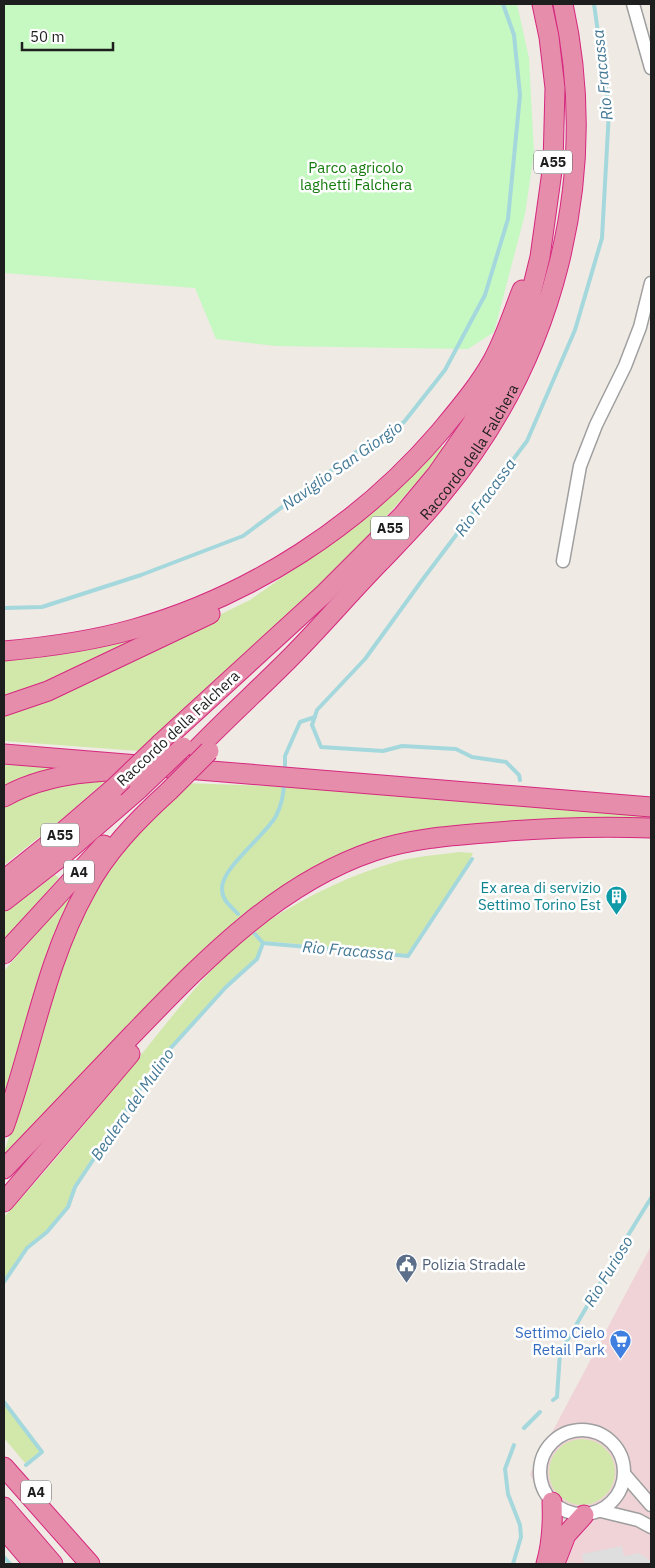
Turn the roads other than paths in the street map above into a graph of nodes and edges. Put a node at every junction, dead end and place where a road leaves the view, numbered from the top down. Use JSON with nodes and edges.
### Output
{"nodes":[{"id":1,"x":542,"y":4,"type":"edge"},
{"id":2,"x":563,"y":4,"type":"edge"},
{"id":3,"x":633,"y":4,"type":"edge"},
{"id":4,"x":651,"y":68,"type":"edge"},
{"id":5,"x":540,"y":257,"type":"junction"},
{"id":6,"x":651,"y":283,"type":"edge"},
{"id":7,"x":297,"y":554,"type":"junction"},
{"id":8,"x":563,"y":561,"type":"dead end"},
{"id":9,"x":4,"y":651,"type":"edge"},
{"id":10,"x":4,"y":706,"type":"edge"},
{"id":11,"x":224,"y":721,"type":"joint"},
{"id":12,"x":4,"y":754,"type":"edge"},
{"id":13,"x":245,"y":773,"type":"junction"},
{"id":14,"x":154,"y":790,"type":"junction"},
{"id":15,"x":4,"y":797,"type":"edge"},
{"id":16,"x":651,"y":807,"type":"edge"},
{"id":17,"x":651,"y":828,"type":"edge"},
{"id":18,"x":4,"y":880,"type":"edge"},
{"id":19,"x":4,"y":901,"type":"edge"},
{"id":20,"x":4,"y":954,"type":"edge"},
{"id":21,"x":172,"y":993,"type":"junction"},
{"id":22,"x":4,"y":1127,"type":"edge"},
{"id":23,"x":4,"y":1168,"type":"edge"},
{"id":24,"x":4,"y":1202,"type":"edge"},
{"id":25,"x":4,"y":1455,"type":"edge"},
{"id":26,"x":4,"y":1468,"type":"edge"},
{"id":27,"x":625,"y":1475,"type":"junction"},
{"id":28,"x":552,"y":1502,"type":"junction"},
{"id":29,"x":651,"y":1505,"type":"edge"},
{"id":30,"x":4,"y":1507,"type":"edge"},
{"id":31,"x":592,"y":1513,"type":"junction"},
{"id":32,"x":651,"y":1527,"type":"edge"},
{"id":33,"x":4,"y":1529,"type":"edge"},
{"id":34,"x":62,"y":1533,"type":"junction"},
{"id":35,"x":34,"y":1564,"type":"edge"},
{"id":36,"x":53,"y":1564,"type":"edge"},
{"id":37,"x":90,"y":1564,"type":"edge"},
{"id":38,"x":546,"y":1564,"type":"edge"},
{"id":39,"x":555,"y":1564,"type":"edge"}],
"edges":[{"from":1,"to":5,"type":"highway","name":"Raccordo della Falchera","number":"A55"},
{"from":2,"to":11,"type":"highway","name":"Raccordo della Falchera","number":"A55"},
{"from":3,"to":4,"type":"street"},
{"from":5,"to":7,"type":"highway"},
{"from":5,"to":18,"type":"highway","name":"Raccordo della Falchera","number":"A55","bridge":true},
{"from":6,"to":8,"type":"street"},
{"from":7,"to":9,"type":"highway"},
{"from":7,"to":10,"type":"highway"},
{"from":11,"to":14,"type":"highway","number":"A4"},
{"from":12,"to":13,"type":"highway"},
{"from":13,"to":15,"type":"highway"},
{"from":13,"to":16,"type":"highway"},
{"from":14,"to":19,"type":"highway","name":"Raccordo della Falchera","number":"A55"},
{"from":14,"to":20,"type":"highway","number":"A4"},
{"from":14,"to":22,"type":"highway"},
{"from":17,"to":21,"type":"highway"},
{"from":21,"to":23,"type":"highway"},
{"from":21,"to":24,"type":"highway"},
{"from":25,"to":34,"type":"highway","number":"A4"},
{"from":26,"to":34,"type":"highway","number":"A4"},
{"from":27,"to":28,"type":"street"},
{"from":27,"to":29,"type":"street"},
{"from":27,"to":31,"type":"street"},
{"from":28,"to":31,"type":"street"},
{"from":28,"to":38,"type":"highway"},
{"from":30,"to":36,"type":"highway","number":"A4"},
{"from":31,"to":32,"type":"street"},
{"from":31,"to":39,"type":"highway"},
{"from":33,"to":35,"type":"highway"},
{"from":34,"to":37,"type":"highway","number":"A4"}]}
